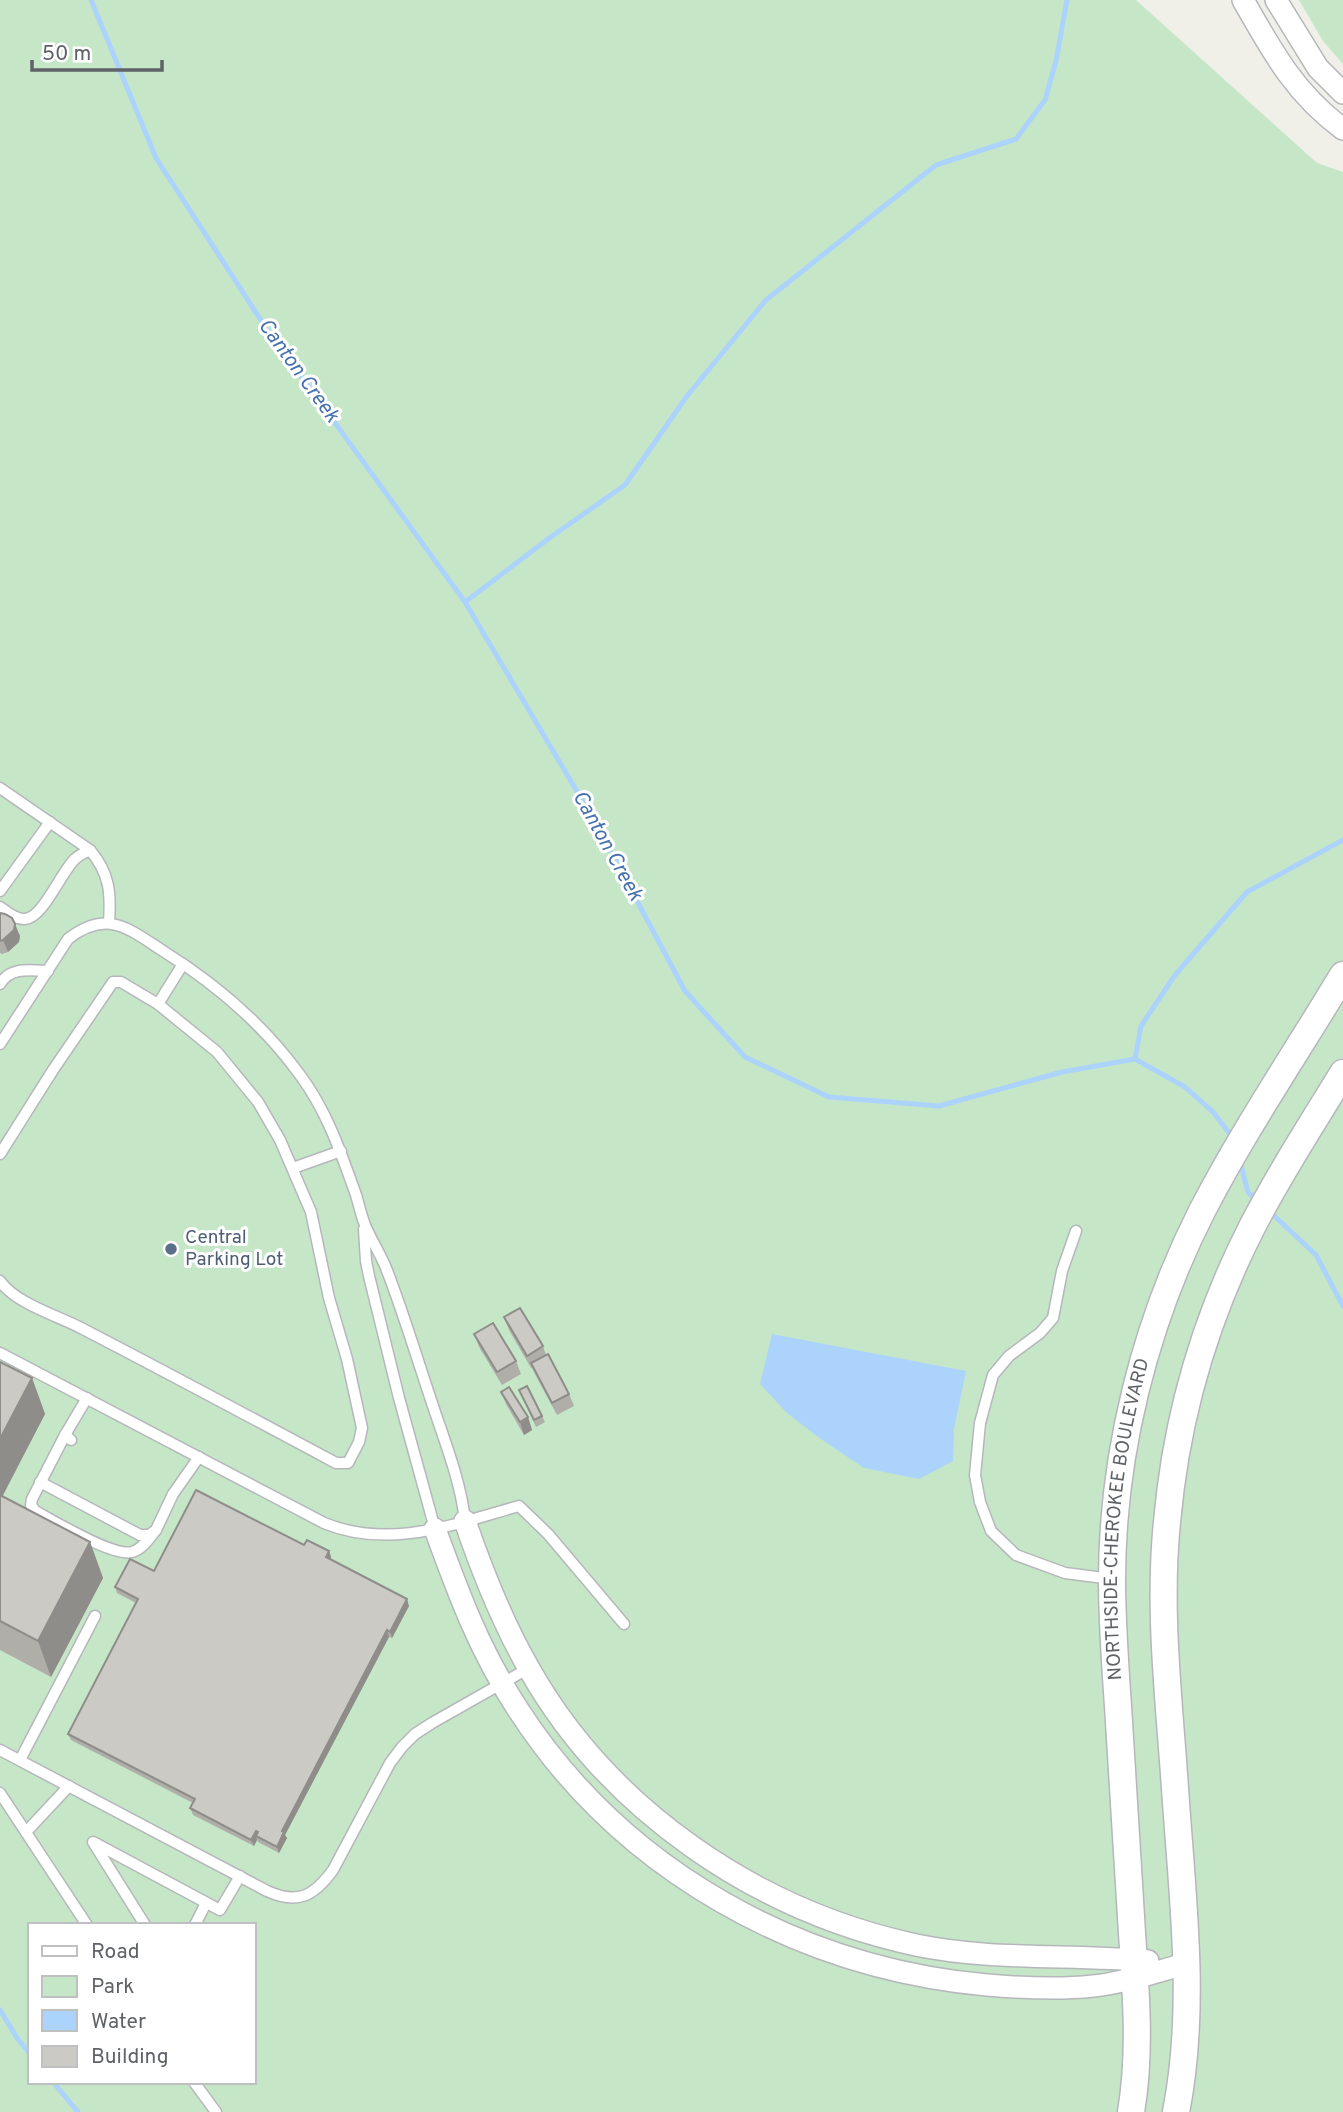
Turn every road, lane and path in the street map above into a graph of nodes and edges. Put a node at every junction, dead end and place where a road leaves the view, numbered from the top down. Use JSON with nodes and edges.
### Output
{"nodes":[{"id":1,"x":1243,"y":0,"type":"edge"},
{"id":2,"x":1276,"y":0,"type":"edge"},
{"id":3,"x":1343,"y":93,"type":"edge"},
{"id":4,"x":1343,"y":129,"type":"edge"},
{"id":5,"x":0,"y":788,"type":"edge"},
{"id":6,"x":50,"y":822,"type":"junction"},
{"id":7,"x":89,"y":850,"type":"junction"},
{"id":8,"x":0,"y":891,"type":"edge"},
{"id":9,"x":0,"y":907,"type":"edge"},
{"id":10,"x":108,"y":923,"type":"junction"},
{"id":11,"x":183,"y":964,"type":"junction"},
{"id":12,"x":48,"y":971,"type":"junction"},
{"id":13,"x":1343,"y":975,"type":"edge"},
{"id":14,"x":0,"y":984,"type":"edge"},
{"id":15,"x":158,"y":1004,"type":"junction"},
{"id":16,"x":0,"y":1044,"type":"edge"},
{"id":17,"x":1343,"y":1073,"type":"edge"},
{"id":18,"x":341,"y":1151,"type":"junction"},
{"id":19,"x":0,"y":1154,"type":"edge"},
{"id":20,"x":293,"y":1168,"type":"junction"},
{"id":21,"x":364,"y":1223,"type":"junction"},
{"id":22,"x":1076,"y":1231,"type":"dead end"},
{"id":23,"x":0,"y":1281,"type":"edge"},
{"id":24,"x":0,"y":1353,"type":"edge"},
{"id":25,"x":87,"y":1398,"type":"junction"},
{"id":26,"x":199,"y":1457,"type":"junction"},
{"id":27,"x":40,"y":1482,"type":"junction"},
{"id":28,"x":465,"y":1521,"type":"junction"},
{"id":29,"x":435,"y":1529,"type":"junction"},
{"id":30,"x":156,"y":1530,"type":"junction"},
{"id":31,"x":1112,"y":1579,"type":"junction"},
{"id":32,"x":96,"y":1616,"type":"dead end"},
{"id":33,"x":624,"y":1624,"type":"dead end"},
{"id":34,"x":528,"y":1668,"type":"junction"},
{"id":35,"x":502,"y":1683,"type":"junction"},
{"id":36,"x":0,"y":1750,"type":"edge"},
{"id":37,"x":20,"y":1760,"type":"junction"},
{"id":38,"x":69,"y":1786,"type":"junction"},
{"id":39,"x":0,"y":1793,"type":"edge"},
{"id":40,"x":26,"y":1832,"type":"junction"},
{"id":41,"x":240,"y":1876,"type":"junction"},
{"id":42,"x":206,"y":1903,"type":"junction"},
{"id":43,"x":85,"y":1923,"type":"edge"},
{"id":44,"x":144,"y":1923,"type":"edge"},
{"id":45,"x":196,"y":1923,"type":"edge"},
{"id":46,"x":1185,"y":1964,"type":"junction"},
{"id":47,"x":1134,"y":1968,"type":"junction"},
{"id":48,"x":195,"y":2084,"type":"edge"},
{"id":49,"x":216,"y":2112,"type":"edge"},
{"id":50,"x":1131,"y":2112,"type":"edge"},
{"id":51,"x":1176,"y":2112,"type":"edge"}],
"edges":[{"from":1,"to":4,"type":"street"},
{"from":2,"to":3,"type":"street"},
{"from":5,"to":6,"type":"lane"},
{"from":6,"to":7,"type":"lane"},
{"from":6,"to":8,"type":"lane"},
{"from":7,"to":9,"type":"lane"},
{"from":7,"to":10,"type":"lane"},
{"from":10,"to":11,"type":"lane"},
{"from":10,"to":12,"type":"lane"},
{"from":11,"to":15,"type":"lane"},
{"from":11,"to":18,"type":"lane"},
{"from":12,"to":14,"type":"lane"},
{"from":12,"to":16,"type":"lane"},
{"from":13,"to":31,"type":"street","name":"NORTHSIDE-CHEROKEE BOULEVARD"},
{"from":15,"to":19,"type":"lane"},
{"from":15,"to":20,"type":"lane"},
{"from":17,"to":46,"type":"street","name":"NORTHSIDE-CHEROKEE BOULEVARD"},
{"from":18,"to":20,"type":"lane"},
{"from":18,"to":21,"type":"lane"},
{"from":20,"to":23,"type":"lane"},
{"from":21,"to":28,"type":"lane"},
{"from":21,"to":29,"type":"lane"},
{"from":22,"to":31,"type":"lane"},
{"from":24,"to":25,"type":"lane"},
{"from":25,"to":26,"type":"lane"},
{"from":25,"to":27,"type":"lane"},
{"from":26,"to":29,"type":"lane"},
{"from":26,"to":30,"type":"lane"},
{"from":27,"to":30,"type":"lane"},
{"from":27,"to":30,"type":"lane"},
{"from":28,"to":29,"type":"lane"},
{"from":28,"to":33,"type":"lane"},
{"from":28,"to":34,"type":"street"},
{"from":29,"to":35,"type":"street"},
{"from":31,"to":47,"type":"street","name":"NORTHSIDE-CHEROKEE BOULEVARD"},
{"from":32,"to":37,"type":"lane"},
{"from":34,"to":35,"type":"lane"},
{"from":34,"to":47,"type":"street"},
{"from":35,"to":41,"type":"lane"},
{"from":35,"to":47,"type":"street"},
{"from":36,"to":37,"type":"lane"},
{"from":37,"to":38,"type":"lane"},
{"from":38,"to":40,"type":"lane"},
{"from":38,"to":41,"type":"lane"},
{"from":39,"to":40,"type":"lane"},
{"from":40,"to":43,"type":"lane"},
{"from":41,"to":42,"type":"lane"},
{"from":42,"to":44,"type":"lane"},
{"from":42,"to":45,"type":"lane"},
{"from":46,"to":47,"type":"street"},
{"from":46,"to":51,"type":"street","name":"NORTHSIDE-CHEROKEE BOULEVARD"},
{"from":47,"to":50,"type":"street","name":"NORTHSIDE-CHEROKEE BOULEVARD"},
{"from":48,"to":49,"type":"lane"}]}
